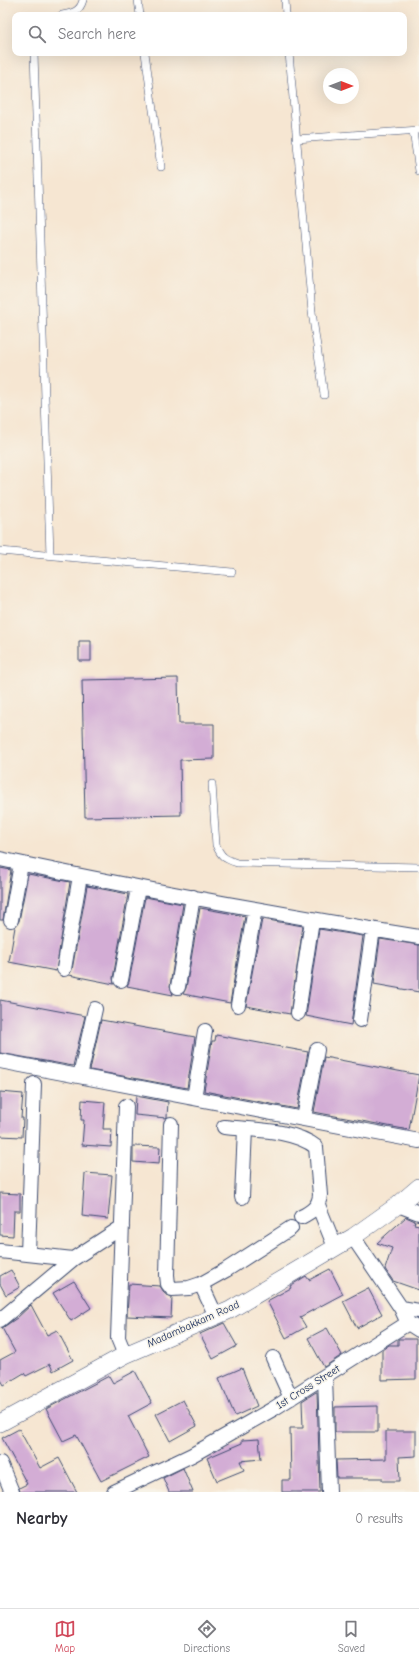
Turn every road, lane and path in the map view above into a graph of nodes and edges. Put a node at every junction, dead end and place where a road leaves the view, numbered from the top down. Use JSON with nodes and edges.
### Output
{"nodes":[{"id":1,"x":83,"y":0,"type":"edge"},
{"id":2,"x":138,"y":0,"type":"edge"},
{"id":3,"x":285,"y":0,"type":"edge"},
{"id":4,"x":75,"y":12,"type":"edge"},
{"id":5,"x":140,"y":12,"type":"edge"},
{"id":6,"x":286,"y":12,"type":"edge"},
{"id":7,"x":34,"y":56,"type":"edge"},
{"id":8,"x":145,"y":56,"type":"edge"},
{"id":9,"x":289,"y":56,"type":"edge"},
{"id":10,"x":416,"y":130,"type":"edge"},
{"id":11,"x":296,"y":139,"type":"junction"},
{"id":12,"x":161,"y":167,"type":"dead end"},
{"id":13,"x":419,"y":170,"type":"edge"},
{"id":14,"x":324,"y":395,"type":"dead end"},
{"id":15,"x":0,"y":551,"type":"edge"},
{"id":16,"x":50,"y":555,"type":"junction"},
{"id":17,"x":232,"y":572,"type":"dead end"},
{"id":18,"x":212,"y":784,"type":"dead end"},
{"id":19,"x":0,"y":860,"type":"edge"},
{"id":20,"x":21,"y":864,"type":"junction"},
{"id":21,"x":419,"y":867,"type":"edge"},
{"id":22,"x":80,"y":876,"type":"junction"},
{"id":23,"x":138,"y":888,"type":"junction"},
{"id":24,"x":193,"y":897,"type":"junction"},
{"id":25,"x":255,"y":909,"type":"junction"},
{"id":26,"x":11,"y":920,"type":"dead end"},
{"id":27,"x":312,"y":920,"type":"junction"},
{"id":28,"x":372,"y":929,"type":"junction"},
{"id":29,"x":419,"y":937,"type":"edge"},
{"id":30,"x":64,"y":969,"type":"dead end"},
{"id":31,"x":121,"y":980,"type":"dead end"},
{"id":32,"x":178,"y":986,"type":"dead end"},
{"id":33,"x":238,"y":1005,"type":"dead end"},
{"id":34,"x":94,"y":1009,"type":"dead end"},
{"id":35,"x":298,"y":1013,"type":"dead end"},
{"id":36,"x":360,"y":1020,"type":"dead end"},
{"id":37,"x":205,"y":1031,"type":"dead end"},
{"id":38,"x":317,"y":1050,"type":"dead end"},
{"id":39,"x":0,"y":1061,"type":"edge"},
{"id":40,"x":80,"y":1076,"type":"junction"},
{"id":41,"x":34,"y":1084,"type":"dead end"},
{"id":42,"x":194,"y":1098,"type":"junction"},
{"id":43,"x":126,"y":1106,"type":"dead end"},
{"id":44,"x":304,"y":1118,"type":"junction"},
{"id":45,"x":172,"y":1124,"type":"dead end"},
{"id":46,"x":224,"y":1127,"type":"dead end"},
{"id":47,"x":245,"y":1129,"type":"junction"},
{"id":48,"x":419,"y":1141,"type":"edge"},
{"id":49,"x":419,"y":1187,"type":"edge"},
{"id":50,"x":242,"y":1197,"type":"dead end"},
{"id":51,"x":318,"y":1205,"type":"junction"},
{"id":52,"x":398,"y":1205,"type":"junction"},
{"id":53,"x":419,"y":1213,"type":"edge"},
{"id":54,"x":301,"y":1217,"type":"dead end"},
{"id":55,"x":122,"y":1227,"type":"junction"},
{"id":56,"x":291,"y":1228,"type":"dead end"},
{"id":57,"x":353,"y":1237,"type":"junction"},
{"id":58,"x":335,"y":1247,"type":"junction"},
{"id":59,"x":0,"y":1251,"type":"edge"},
{"id":60,"x":28,"y":1253,"type":"junction"},
{"id":61,"x":73,"y":1259,"type":"junction"},
{"id":62,"x":201,"y":1284,"type":"junction"},
{"id":63,"x":401,"y":1308,"type":"junction"},
{"id":64,"x":419,"y":1311,"type":"edge"},
{"id":65,"x":216,"y":1316,"type":"junction"},
{"id":66,"x":0,"y":1320,"type":"edge"},
{"id":67,"x":414,"y":1327,"type":"edge"},
{"id":68,"x":125,"y":1355,"type":"junction"},
{"id":69,"x":273,"y":1358,"type":"dead end"},
{"id":70,"x":325,"y":1377,"type":"junction"},
{"id":71,"x":291,"y":1398,"type":"junction"},
{"id":72,"x":0,"y":1423,"type":"edge"},
{"id":73,"x":0,"y":1463,"type":"edge"},
{"id":74,"x":12,"y":1492,"type":"edge"},
{"id":75,"x":114,"y":1492,"type":"edge"},
{"id":76,"x":330,"y":1492,"type":"edge"}],
"edges":[{"from":1,"to":4,"type":"lane"},
{"from":2,"to":5,"type":"lane"},
{"from":3,"to":6,"type":"lane"},
{"from":7,"to":16,"type":"lane"},
{"from":8,"to":12,"type":"lane"},
{"from":9,"to":11,"type":"lane"},
{"from":10,"to":11,"type":"lane"},
{"from":10,"to":13,"type":"lane"},
{"from":11,"to":14,"type":"lane"},
{"from":15,"to":16,"type":"lane"},
{"from":16,"to":17,"type":"lane"},
{"from":18,"to":21,"type":"lane"},
{"from":19,"to":20,"type":"street"},
{"from":20,"to":22,"type":"street"},
{"from":20,"to":26,"type":"street"},
{"from":22,"to":23,"type":"street"},
{"from":22,"to":30,"type":"street"},
{"from":23,"to":24,"type":"street"},
{"from":23,"to":31,"type":"street"},
{"from":24,"to":25,"type":"street"},
{"from":24,"to":32,"type":"street"},
{"from":25,"to":27,"type":"street"},
{"from":25,"to":33,"type":"street"},
{"from":27,"to":28,"type":"street"},
{"from":27,"to":35,"type":"street"},
{"from":28,"to":29,"type":"street"},
{"from":28,"to":36,"type":"street"},
{"from":34,"to":40,"type":"street"},
{"from":37,"to":42,"type":"street"},
{"from":38,"to":44,"type":"street"},
{"from":39,"to":40,"type":"street"},
{"from":40,"to":42,"type":"street"},
{"from":41,"to":60,"type":"street"},
{"from":42,"to":44,"type":"street"},
{"from":43,"to":55,"type":"street"},
{"from":44,"to":48,"type":"street"},
{"from":45,"to":62,"type":"street"},
{"from":46,"to":47,"type":"street"},
{"from":47,"to":50,"type":"street"},
{"from":47,"to":51,"type":"street"},
{"from":49,"to":52,"type":"street","name":"Madambakkam Road"},
{"from":51,"to":54,"type":"street"},
{"from":51,"to":58,"type":"street"},
{"from":52,"to":53,"type":"street"},
{"from":52,"to":57,"type":"street","name":"Madambakkam Road"},
{"from":55,"to":61,"type":"street"},
{"from":55,"to":68,"type":"street"},
{"from":56,"to":62,"type":"street"},
{"from":57,"to":58,"type":"street","name":"Madambakkam Road"},
{"from":57,"to":63,"type":"street","name":"1st Cross Street"},
{"from":58,"to":65,"type":"street","name":"Madambakkam Road"},
{"from":59,"to":60,"type":"street"},
{"from":60,"to":61,"type":"street"},
{"from":61,"to":66,"type":"street"},
{"from":62,"to":65,"type":"street"},
{"from":63,"to":64,"type":"street"},
{"from":63,"to":67,"type":"street","name":"1st Cross Street"},
{"from":65,"to":68,"type":"street","name":"Madambakkam Road"},
{"from":67,"to":70,"type":"street","name":"1st Cross Street"},
{"from":68,"to":72,"type":"street","name":"Madambakkam Road"},
{"from":69,"to":71,"type":"street"},
{"from":70,"to":71,"type":"street","name":"1st Cross Street"},
{"from":70,"to":76,"type":"street"},
{"from":71,"to":75,"type":"street","name":"1st Cross Street"},
{"from":73,"to":74,"type":"street"}]}
